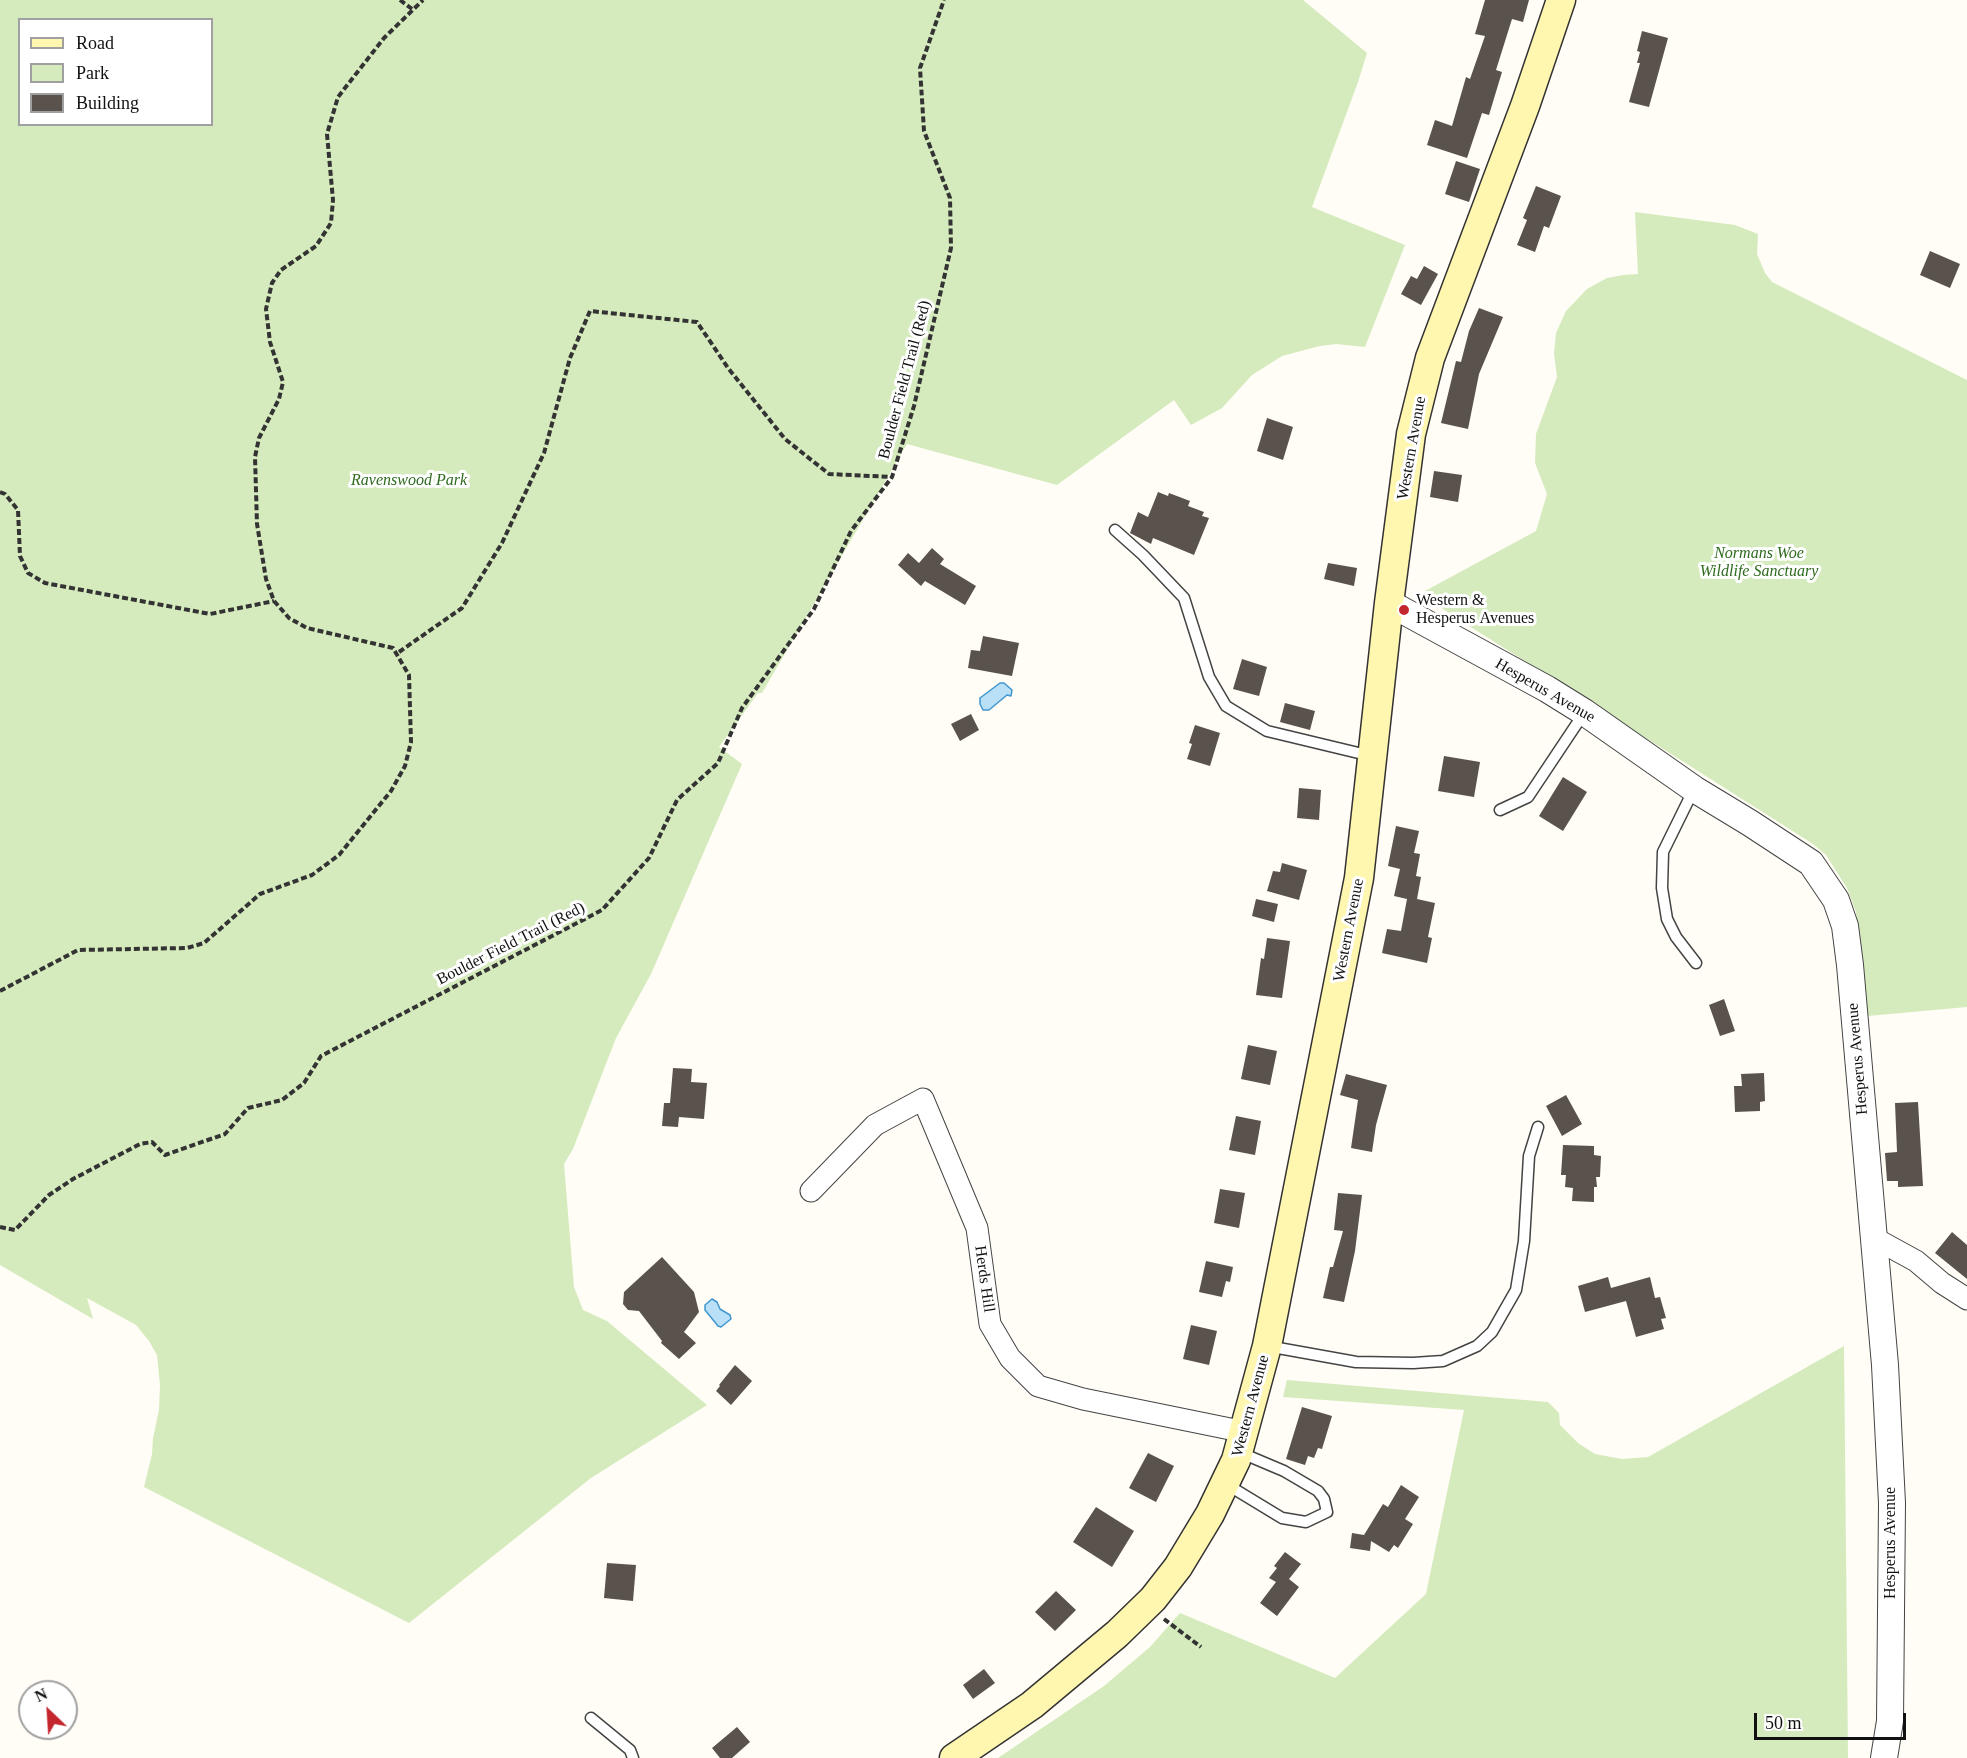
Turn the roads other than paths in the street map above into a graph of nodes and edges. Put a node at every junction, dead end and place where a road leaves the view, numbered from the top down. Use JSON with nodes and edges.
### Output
{"nodes":[{"id":1,"x":1561,"y":0,"type":"edge"},
{"id":2,"x":1115,"y":530,"type":"dead end"},
{"id":3,"x":1389,"y":603,"type":"junction"},
{"id":4,"x":1584,"y":712,"type":"junction"},
{"id":5,"x":1373,"y":756,"type":"junction"},
{"id":6,"x":1694,"y":789,"type":"junction"},
{"id":7,"x":1500,"y":810,"type":"dead end"},
{"id":8,"x":1696,"y":963,"type":"dead end"},
{"id":9,"x":1538,"y":1127,"type":"dead end"},
{"id":10,"x":812,"y":1191,"type":"dead end"},
{"id":11,"x":1874,"y":1238,"type":"junction"},
{"id":12,"x":1967,"y":1299,"type":"edge"},
{"id":13,"x":1267,"y":1346,"type":"junction"},
{"id":14,"x":1242,"y":1442,"type":"junction"},
{"id":15,"x":1225,"y":1484,"type":"junction"},
{"id":16,"x":591,"y":1718,"type":"dead end"},
{"id":17,"x":633,"y":1758,"type":"edge"},
{"id":18,"x":954,"y":1758,"type":"edge"},
{"id":19,"x":1884,"y":1758,"type":"edge"}],
"edges":[{"from":1,"to":3,"type":"main road","name":"Western Avenue"},
{"from":2,"to":5,"type":"lane"},
{"from":3,"to":4,"type":"street","name":"Hesperus Avenue"},
{"from":3,"to":5,"type":"main road","name":"Western Avenue"},
{"from":4,"to":6,"type":"street","name":"Hesperus Avenue"},
{"from":4,"to":7,"type":"lane"},
{"from":5,"to":13,"type":"main road","name":"Western Avenue"},
{"from":6,"to":8,"type":"lane"},
{"from":6,"to":11,"type":"street","name":"Hesperus Avenue"},
{"from":9,"to":13,"type":"lane"},
{"from":10,"to":14,"type":"street","name":"Herds Hill"},
{"from":11,"to":12,"type":"street"},
{"from":11,"to":19,"type":"street","name":"Hesperus Avenue"},
{"from":13,"to":14,"type":"main road","name":"Western Avenue"},
{"from":14,"to":15,"type":"main road","name":"Western Avenue"},
{"from":14,"to":15,"type":"lane"},
{"from":15,"to":18,"type":"main road","name":"Western Avenue"},
{"from":16,"to":17,"type":"lane"}]}
